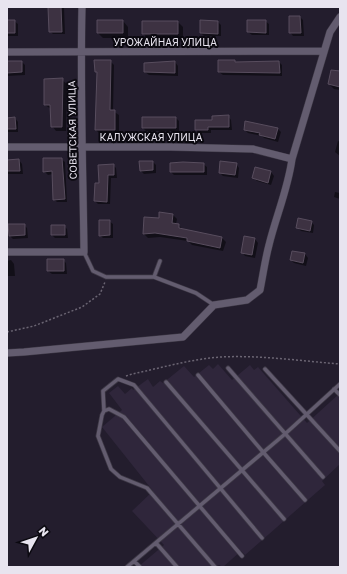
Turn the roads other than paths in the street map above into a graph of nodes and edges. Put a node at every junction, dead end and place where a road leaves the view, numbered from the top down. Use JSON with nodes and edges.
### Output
{"nodes":[{"id":1,"x":82,"y":7,"type":"edge"},
{"id":2,"x":340,"y":17,"type":"edge"},
{"id":3,"x":324,"y":51,"type":"junction"},
{"id":4,"x":7,"y":52,"type":"edge"},
{"id":5,"x":81,"y":52,"type":"junction"},
{"id":6,"x":7,"y":147,"type":"edge"},
{"id":7,"x":82,"y":147,"type":"junction"},
{"id":8,"x":292,"y":160,"type":"junction"},
{"id":9,"x":7,"y":252,"type":"edge"},
{"id":10,"x":84,"y":252,"type":"junction"},
{"id":11,"x":160,"y":261,"type":"dead end"},
{"id":12,"x":154,"y":277,"type":"junction"},
{"id":13,"x":214,"y":305,"type":"junction"},
{"id":14,"x":7,"y":352,"type":"edge"},
{"id":15,"x":228,"y":368,"type":"dead end"},
{"id":16,"x":265,"y":369,"type":"dead end"},
{"id":17,"x":198,"y":375,"type":"dead end"},
{"id":18,"x":166,"y":382,"type":"dead end"},
{"id":19,"x":340,"y":384,"type":"edge"},
{"id":20,"x":334,"y":389,"type":"junction"},
{"id":21,"x":340,"y":395,"type":"edge"},
{"id":22,"x":104,"y":411,"type":"junction"},
{"id":23,"x":306,"y":414,"type":"junction"},
{"id":24,"x":285,"y":434,"type":"junction"},
{"id":25,"x":340,"y":451,"type":"edge"},
{"id":26,"x":263,"y":452,"type":"junction"},
{"id":27,"x":242,"y":470,"type":"junction"},
{"id":28,"x":323,"y":477,"type":"dead end"},
{"id":29,"x":220,"y":488,"type":"junction"},
{"id":30,"x":305,"y":500,"type":"dead end"},
{"id":31,"x":199,"y":506,"type":"junction"},
{"id":32,"x":284,"y":519,"type":"dead end"},
{"id":33,"x":178,"y":524,"type":"junction"},
{"id":34,"x":262,"y":538,"type":"dead end"},
{"id":35,"x":156,"y":543,"type":"junction"},
{"id":36,"x":242,"y":556,"type":"dead end"},
{"id":37,"x":134,"y":561,"type":"junction"},
{"id":38,"x":127,"y":567,"type":"edge"},
{"id":39,"x":140,"y":567,"type":"edge"},
{"id":40,"x":177,"y":567,"type":"edge"},
{"id":41,"x":215,"y":567,"type":"edge"}],
"edges":[{"from":1,"to":5,"type":"street","name":"СОВЕТСКАЯ УЛИЦА"},
{"from":2,"to":3,"type":"street"},
{"from":3,"to":5,"type":"street","name":"УРОЖАЙНАЯ УЛИЦА"},
{"from":3,"to":8,"type":"street"},
{"from":4,"to":5,"type":"street","name":"УРОЖАЙНАЯ УЛИЦА"},
{"from":5,"to":7,"type":"street","name":"СОВЕТСКАЯ УЛИЦА"},
{"from":6,"to":7,"type":"street","name":"КАЛУЖСКАЯ УЛИЦА"},
{"from":7,"to":8,"type":"street","name":"КАЛУЖСКАЯ УЛИЦА"},
{"from":7,"to":10,"type":"street","name":"СОВЕТСКАЯ УЛИЦА"},
{"from":8,"to":13,"type":"street"},
{"from":9,"to":10,"type":"street"},
{"from":10,"to":12,"type":"lane"},
{"from":11,"to":12,"type":"lane"},
{"from":12,"to":13,"type":"lane"},
{"from":13,"to":14,"type":"street"},
{"from":15,"to":24,"type":"lane"},
{"from":16,"to":23,"type":"lane"},
{"from":17,"to":26,"type":"lane"},
{"from":18,"to":27,"type":"lane"},
{"from":19,"to":20,"type":"lane"},
{"from":20,"to":21,"type":"lane"},
{"from":20,"to":23,"type":"lane"},
{"from":22,"to":29,"type":"lane"},
{"from":22,"to":31,"type":"lane"},
{"from":22,"to":33,"type":"lane"},
{"from":23,"to":24,"type":"lane"},
{"from":23,"to":25,"type":"lane"},
{"from":24,"to":26,"type":"lane"},
{"from":24,"to":28,"type":"lane"},
{"from":26,"to":27,"type":"lane"},
{"from":26,"to":30,"type":"lane"},
{"from":27,"to":29,"type":"lane"},
{"from":27,"to":32,"type":"lane"},
{"from":29,"to":31,"type":"lane"},
{"from":29,"to":34,"type":"lane"},
{"from":31,"to":33,"type":"lane"},
{"from":31,"to":36,"type":"lane"},
{"from":33,"to":35,"type":"lane"},
{"from":33,"to":41,"type":"lane"},
{"from":35,"to":37,"type":"lane"},
{"from":35,"to":40,"type":"lane"},
{"from":37,"to":38,"type":"lane"},
{"from":37,"to":39,"type":"lane"}]}
